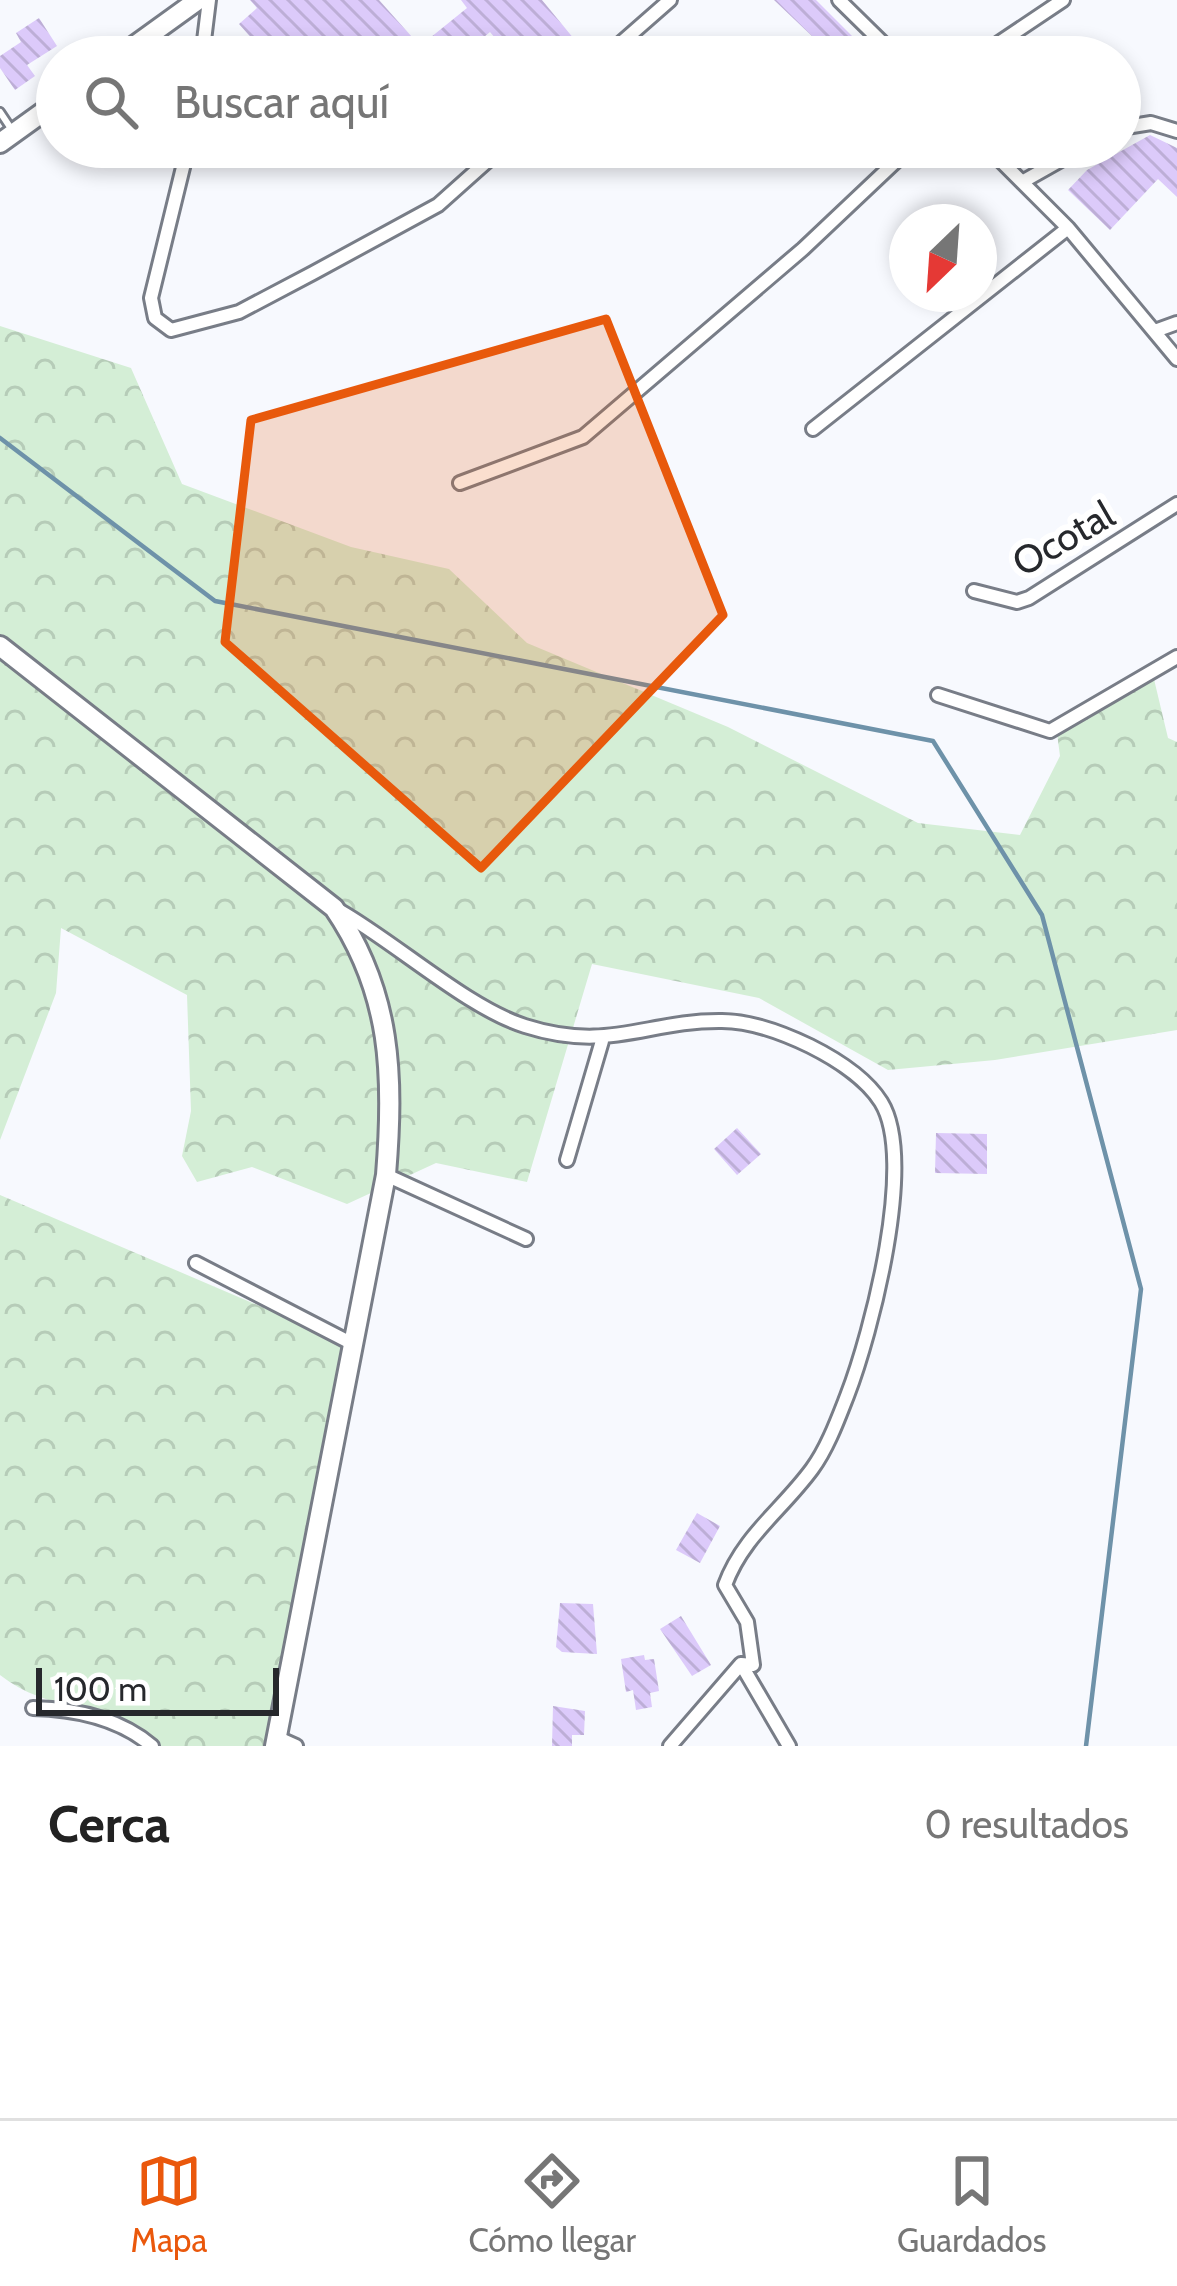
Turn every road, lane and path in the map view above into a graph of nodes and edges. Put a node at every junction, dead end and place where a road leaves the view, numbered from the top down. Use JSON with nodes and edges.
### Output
{"nodes":[{"id":1,"x":198,"y":0,"type":"edge"},
{"id":2,"x":209,"y":0,"type":"edge"},
{"id":3,"x":670,"y":0,"type":"edge"},
{"id":4,"x":839,"y":0,"type":"edge"},
{"id":5,"x":1063,"y":0,"type":"edge"},
{"id":6,"x":148,"y":36,"type":"edge"},
{"id":7,"x":205,"y":36,"type":"edge"},
{"id":8,"x":629,"y":36,"type":"edge"},
{"id":9,"x":876,"y":36,"type":"edge"},
{"id":10,"x":1009,"y":36,"type":"edge"},
{"id":11,"x":0,"y":112,"type":"edge"},
{"id":12,"x":36,"y":117,"type":"edge"},
{"id":13,"x":1141,"y":125,"type":"edge"},
{"id":14,"x":1177,"y":131,"type":"edge"},
{"id":15,"x":7,"y":138,"type":"edge"},
{"id":16,"x":183,"y":168,"type":"edge"},
{"id":17,"x":479,"y":168,"type":"edge"},
{"id":18,"x":888,"y":168,"type":"edge"},
{"id":19,"x":1008,"y":168,"type":"edge"},
{"id":20,"x":1047,"y":168,"type":"edge"},
{"id":21,"x":1022,"y":182,"type":"junction"},
{"id":22,"x":1069,"y":228,"type":"junction"},
{"id":23,"x":1177,"y":323,"type":"edge"},
{"id":24,"x":1155,"y":331,"type":"junction"},
{"id":25,"x":1177,"y":359,"type":"edge"},
{"id":26,"x":813,"y":429,"type":"dead end"},
{"id":27,"x":460,"y":482,"type":"dead end"},
{"id":28,"x":1177,"y":504,"type":"edge"},
{"id":29,"x":974,"y":591,"type":"dead end"},
{"id":30,"x":0,"y":646,"type":"edge"},
{"id":31,"x":1177,"y":657,"type":"edge"},
{"id":32,"x":938,"y":694,"type":"dead end"},
{"id":33,"x":334,"y":908,"type":"junction"},
{"id":34,"x":602,"y":1041,"type":"junction"},
{"id":35,"x":567,"y":1160,"type":"dead end"},
{"id":36,"x":386,"y":1175,"type":"junction"},
{"id":37,"x":526,"y":1239,"type":"dead end"},
{"id":38,"x":196,"y":1263,"type":"dead end"},
{"id":39,"x":349,"y":1342,"type":"junction"},
{"id":40,"x":741,"y":1664,"type":"junction"},
{"id":41,"x":33,"y":1708,"type":"dead end"},
{"id":42,"x":275,"y":1741,"type":"edge"},
{"id":43,"x":152,"y":1746,"type":"edge"},
{"id":44,"x":296,"y":1746,"type":"edge"},
{"id":45,"x":670,"y":1746,"type":"edge"},
{"id":46,"x":789,"y":1746,"type":"edge"}],
"edges":[{"from":1,"to":6,"type":"main road"},
{"from":2,"to":7,"type":"street"},
{"from":3,"to":8,"type":"street"},
{"from":4,"to":9,"type":"street"},
{"from":5,"to":10,"type":"street"},
{"from":11,"to":15,"type":"lane"},
{"from":12,"to":15,"type":"main road"},
{"from":13,"to":14,"type":"street"},
{"from":16,"to":17,"type":"street"},
{"from":18,"to":27,"type":"street"},
{"from":19,"to":21,"type":"street"},
{"from":20,"to":21,"type":"street"},
{"from":21,"to":22,"type":"street"},
{"from":22,"to":24,"type":"street"},
{"from":22,"to":26,"type":"street"},
{"from":23,"to":24,"type":"street"},
{"from":24,"to":25,"type":"street"},
{"from":28,"to":29,"type":"street","name":"Ocotal"},
{"from":30,"to":33,"type":"main road"},
{"from":31,"to":32,"type":"street"},
{"from":33,"to":34,"type":"street"},
{"from":33,"to":36,"type":"main road"},
{"from":34,"to":35,"type":"street"},
{"from":34,"to":40,"type":"street"},
{"from":36,"to":37,"type":"street"},
{"from":36,"to":39,"type":"main road"},
{"from":38,"to":39,"type":"street"},
{"from":39,"to":42,"type":"main road"},
{"from":40,"to":45,"type":"street"},
{"from":40,"to":46,"type":"street"},
{"from":41,"to":43,"type":"street"},
{"from":42,"to":44,"type":"street"}]}
